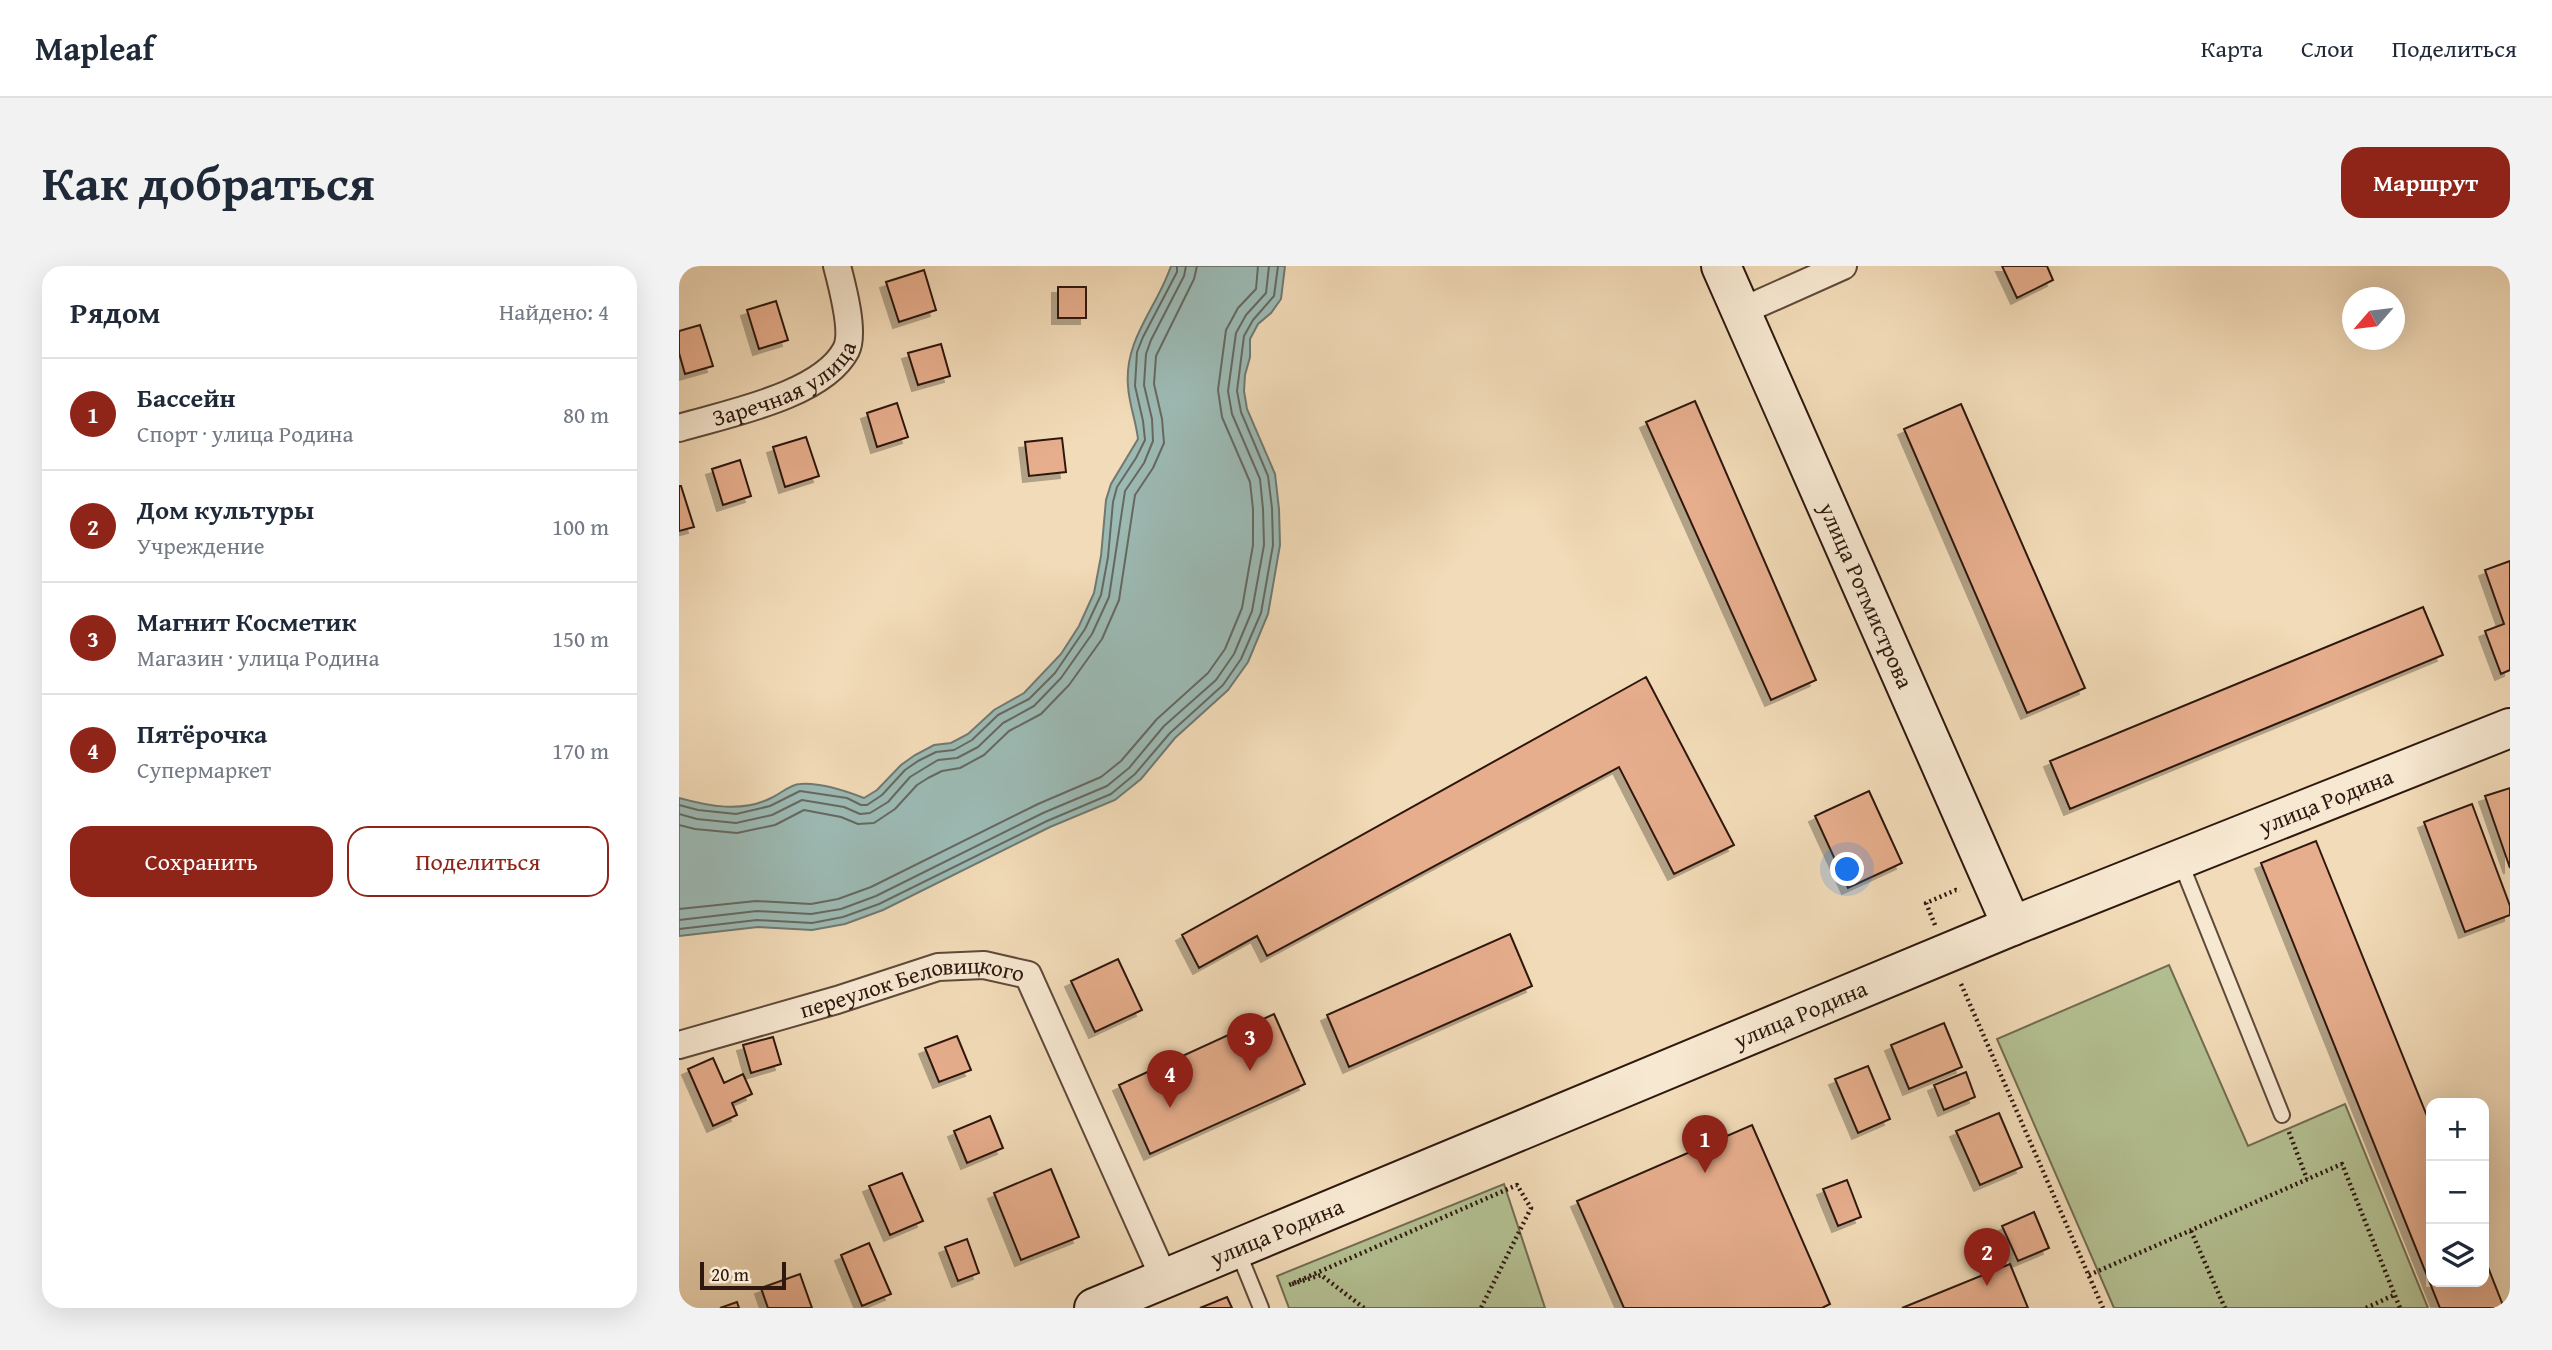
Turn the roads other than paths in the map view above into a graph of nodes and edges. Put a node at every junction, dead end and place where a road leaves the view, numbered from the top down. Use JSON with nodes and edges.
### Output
{"nodes":[{"id":1,"x":837,"y":266,"type":"edge"},
{"id":2,"x":1721,"y":266,"type":"edge"},
{"id":3,"x":1843,"y":266,"type":"edge"},
{"id":4,"x":1742,"y":311,"type":"junction"},
{"id":5,"x":679,"y":428,"type":"edge"},
{"id":6,"x":2510,"y":728,"type":"edge"},
{"id":7,"x":2179,"y":860,"type":"junction"},
{"id":8,"x":2013,"y":926,"type":"junction"},
{"id":9,"x":679,"y":1045,"type":"edge"},
{"id":10,"x":2282,"y":1115,"type":"road end"},
{"id":11,"x":1237,"y":1248,"type":"junction"},
{"id":12,"x":1164,"y":1278,"type":"junction"},
{"id":13,"x":1094,"y":1308,"type":"edge"},
{"id":14,"x":1261,"y":1308,"type":"edge"}],
"edges":[{"from":1,"to":5,"type":"street","name":"Заречная улица"},
{"from":2,"to":4,"type":"street","name":"улица Ротмистрова"},
{"from":3,"to":4,"type":"street"},
{"from":4,"to":8,"type":"street","name":"улица Ротмистрова"},
{"from":6,"to":7,"type":"street","name":"улица Родина"},
{"from":7,"to":8,"type":"street","name":"улица Родина"},
{"from":7,"to":10,"type":"lane"},
{"from":8,"to":11,"type":"street","name":"улица Родина"},
{"from":9,"to":12,"type":"street","name":"переулок Беловицкого"},
{"from":11,"to":12,"type":"street","name":"улица Родина"},
{"from":11,"to":14,"type":"lane"},
{"from":12,"to":13,"type":"street","name":"улица Родина"}]}
